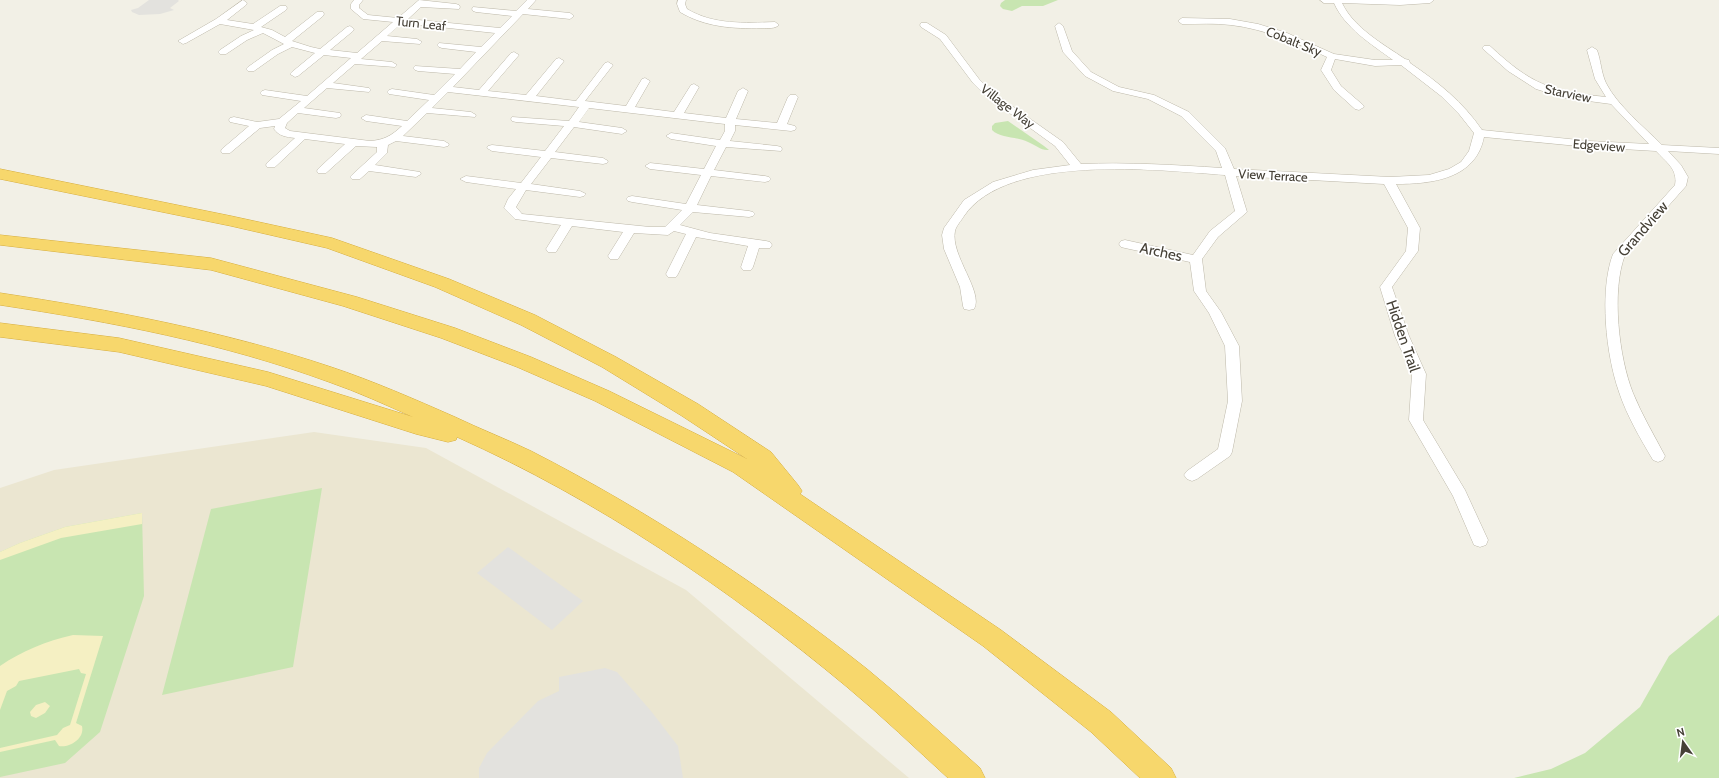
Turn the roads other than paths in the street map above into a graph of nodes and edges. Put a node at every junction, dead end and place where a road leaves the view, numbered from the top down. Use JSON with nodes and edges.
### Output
{"nodes":[{"id":1,"x":359,"y":0,"type":"edge"},
{"id":2,"x":532,"y":0,"type":"edge"},
{"id":3,"x":682,"y":0,"type":"edge"},
{"id":4,"x":1324,"y":0,"type":"edge"},
{"id":5,"x":1430,"y":0,"type":"edge"},
{"id":6,"x":1337,"y":1,"type":"edge"},
{"id":7,"x":422,"y":2,"type":"edge"},
{"id":8,"x":243,"y":3,"type":"dead end"},
{"id":9,"x":456,"y":7,"type":"dead end"},
{"id":10,"x":283,"y":8,"type":"dead end"},
{"id":11,"x":476,"y":9,"type":"dead end"},
{"id":12,"x":520,"y":12,"type":"junction"},
{"id":13,"x":320,"y":14,"type":"dead end"},
{"id":14,"x":570,"y":16,"type":"dead end"},
{"id":15,"x":399,"y":20,"type":"junction"},
{"id":16,"x":219,"y":21,"type":"junction"},
{"id":17,"x":1182,"y":21,"type":"dead end"},
{"id":18,"x":775,"y":25,"type":"dead end"},
{"id":19,"x":924,"y":25,"type":"dead end"},
{"id":20,"x":1060,"y":26,"type":"dead end"},
{"id":21,"x":258,"y":29,"type":"junction"},
{"id":22,"x":350,"y":29,"type":"dead end"},
{"id":23,"x":501,"y":31,"type":"junction"},
{"id":24,"x":380,"y":38,"type":"junction"},
{"id":25,"x":183,"y":42,"type":"dead end"},
{"id":26,"x":289,"y":42,"type":"junction"},
{"id":27,"x":417,"y":42,"type":"dead end"},
{"id":28,"x":442,"y":45,"type":"dead end"},
{"id":29,"x":1487,"y":48,"type":"dead end"},
{"id":30,"x":482,"y":50,"type":"junction"},
{"id":31,"x":1592,"y":50,"type":"dead end"},
{"id":32,"x":223,"y":52,"type":"dead end"},
{"id":33,"x":322,"y":52,"type":"junction"},
{"id":34,"x":514,"y":55,"type":"dead end"},
{"id":35,"x":1332,"y":56,"type":"junction"},
{"id":36,"x":355,"y":59,"type":"junction"},
{"id":37,"x":559,"y":61,"type":"dead end"},
{"id":38,"x":1406,"y":62,"type":"junction"},
{"id":39,"x":392,"y":65,"type":"dead end"},
{"id":40,"x":608,"y":65,"type":"dead end"},
{"id":41,"x":251,"y":68,"type":"dead end"},
{"id":42,"x":418,"y":68,"type":"dead end"},
{"id":43,"x":461,"y":72,"type":"junction"},
{"id":44,"x":295,"y":74,"type":"dead end"},
{"id":45,"x":645,"y":82,"type":"dead end"},
{"id":46,"x":326,"y":84,"type":"junction"},
{"id":47,"x":694,"y":87,"type":"dead end"},
{"id":48,"x":446,"y":89,"type":"junction"},
{"id":49,"x":366,"y":90,"type":"dead end"},
{"id":50,"x":743,"y":91,"type":"dead end"},
{"id":51,"x":392,"y":92,"type":"dead end"},
{"id":52,"x":265,"y":93,"type":"dead end"},
{"id":53,"x":481,"y":93,"type":"junction"},
{"id":54,"x":793,"y":96,"type":"dead end"},
{"id":55,"x":436,"y":98,"type":"junction"},
{"id":56,"x":529,"y":98,"type":"junction"},
{"id":57,"x":309,"y":99,"type":"junction"},
{"id":58,"x":1614,"y":101,"type":"junction"},
{"id":59,"x":583,"y":104,"type":"junction"},
{"id":60,"x":1359,"y":107,"type":"dead end"},
{"id":61,"x":629,"y":109,"type":"junction"},
{"id":62,"x":296,"y":110,"type":"junction"},
{"id":63,"x":424,"y":110,"type":"junction"},
{"id":64,"x":678,"y":114,"type":"junction"},
{"id":65,"x":471,"y":115,"type":"dead end"},
{"id":66,"x":336,"y":116,"type":"dead end"},
{"id":67,"x":366,"y":118,"type":"dead end"},
{"id":68,"x":516,"y":119,"type":"dead end"},
{"id":69,"x":234,"y":120,"type":"dead end"},
{"id":70,"x":730,"y":120,"type":"junction"},
{"id":71,"x":282,"y":122,"type":"junction"},
{"id":72,"x":410,"y":124,"type":"junction"},
{"id":73,"x":572,"y":124,"type":"junction"},
{"id":74,"x":257,"y":125,"type":"junction"},
{"id":75,"x":622,"y":131,"type":"dead end"},
{"id":76,"x":1479,"y":133,"type":"junction"},
{"id":77,"x":303,"y":136,"type":"junction"},
{"id":78,"x":671,"y":136,"type":"dead end"},
{"id":79,"x":395,"y":138,"type":"junction"},
{"id":80,"x":354,"y":142,"type":"junction"},
{"id":81,"x":383,"y":143,"type":"junction"},
{"id":82,"x":444,"y":144,"type":"dead end"},
{"id":83,"x":723,"y":144,"type":"junction"},
{"id":84,"x":492,"y":148,"type":"dead end"},
{"id":85,"x":777,"y":149,"type":"dead end"},
{"id":86,"x":1661,"y":149,"type":"junction"},
{"id":87,"x":226,"y":151,"type":"dead end"},
{"id":88,"x":1719,"y":151,"type":"edge"},
{"id":89,"x":548,"y":154,"type":"junction"},
{"id":90,"x":603,"y":161,"type":"dead end"},
{"id":91,"x":271,"y":165,"type":"dead end"},
{"id":92,"x":650,"y":166,"type":"dead end"},
{"id":93,"x":366,"y":167,"type":"junction"},
{"id":94,"x":1078,"y":168,"type":"junction"},
{"id":95,"x":322,"y":171,"type":"dead end"},
{"id":96,"x":1228,"y":172,"type":"junction"},
{"id":97,"x":707,"y":173,"type":"junction"},
{"id":98,"x":0,"y":174,"type":"edge"},
{"id":99,"x":416,"y":174,"type":"dead end"},
{"id":100,"x":356,"y":177,"type":"dead end"},
{"id":101,"x":466,"y":179,"type":"dead end"},
{"id":102,"x":765,"y":179,"type":"dead end"},
{"id":103,"x":1388,"y":180,"type":"junction"},
{"id":104,"x":524,"y":186,"type":"junction"},
{"id":105,"x":580,"y":194,"type":"dead end"},
{"id":106,"x":632,"y":199,"type":"dead end"},
{"id":107,"x":690,"y":208,"type":"junction"},
{"id":108,"x":749,"y":214,"type":"dead end"},
{"id":109,"x":569,"y":222,"type":"junction"},
{"id":110,"x":631,"y":229,"type":"junction"},
{"id":111,"x":670,"y":229,"type":"junction"},
{"id":112,"x":693,"y":232,"type":"junction"},
{"id":113,"x":0,"y":240,"type":"edge"},
{"id":114,"x":1125,"y":244,"type":"dead end"},
{"id":115,"x":552,"y":249,"type":"dead end"},
{"id":116,"x":614,"y":256,"type":"dead end"},
{"id":117,"x":1196,"y":259,"type":"junction"},
{"id":118,"x":747,"y":267,"type":"dead end"},
{"id":119,"x":672,"y":274,"type":"dead end"},
{"id":120,"x":0,"y":299,"type":"edge"},
{"id":121,"x":969,"y":306,"type":"dead end"},
{"id":122,"x":0,"y":330,"type":"edge"},
{"id":123,"x":488,"y":442,"type":"junction"},
{"id":124,"x":1658,"y":456,"type":"dead end"},
{"id":125,"x":1192,"y":475,"type":"dead end"},
{"id":126,"x":804,"y":508,"type":"junction"},
{"id":127,"x":1480,"y":540,"type":"dead end"},
{"id":128,"x":970,"y":778,"type":"edge"},
{"id":129,"x":1161,"y":778,"type":"edge"}],
"edges":[{"from":1,"to":15,"type":"street","name":"Turn Leaf"},
{"from":2,"to":12,"type":"street"},
{"from":3,"to":18,"type":"street"},
{"from":4,"to":6,"type":"street"},
{"from":5,"to":6,"type":"street"},
{"from":6,"to":38,"type":"street"},
{"from":7,"to":9,"type":"street"},
{"from":7,"to":15,"type":"street"},
{"from":8,"to":16,"type":"street"},
{"from":10,"to":21,"type":"street"},
{"from":11,"to":12,"type":"street"},
{"from":12,"to":14,"type":"street"},
{"from":12,"to":23,"type":"street"},
{"from":13,"to":26,"type":"street"},
{"from":15,"to":23,"type":"street","name":"Turn Leaf"},
{"from":15,"to":24,"type":"street"},
{"from":16,"to":21,"type":"street"},
{"from":16,"to":25,"type":"street"},
{"from":17,"to":35,"type":"street","name":"Cobalt Sky"},
{"from":19,"to":94,"type":"street","name":"Village Way"},
{"from":20,"to":96,"type":"street"},
{"from":21,"to":26,"type":"street"},
{"from":21,"to":32,"type":"street"},
{"from":22,"to":33,"type":"street"},
{"from":23,"to":30,"type":"street"},
{"from":24,"to":27,"type":"street"},
{"from":24,"to":36,"type":"street"},
{"from":26,"to":33,"type":"street"},
{"from":26,"to":41,"type":"street"},
{"from":28,"to":30,"type":"street"},
{"from":29,"to":58,"type":"street","name":"Starview"},
{"from":30,"to":43,"type":"street"},
{"from":31,"to":58,"type":"street","name":"Grandview"},
{"from":33,"to":36,"type":"street"},
{"from":33,"to":44,"type":"street"},
{"from":34,"to":53,"type":"street"},
{"from":35,"to":38,"type":"street","name":"Cobalt Sky"},
{"from":35,"to":60,"type":"street"},
{"from":36,"to":39,"type":"street"},
{"from":36,"to":46,"type":"street"},
{"from":37,"to":56,"type":"street"},
{"from":38,"to":76,"type":"street"},
{"from":40,"to":59,"type":"street"},
{"from":42,"to":43,"type":"street"},
{"from":43,"to":48,"type":"street"},
{"from":45,"to":61,"type":"street"},
{"from":46,"to":49,"type":"street"},
{"from":46,"to":57,"type":"street"},
{"from":47,"to":64,"type":"street"},
{"from":48,"to":53,"type":"street"},
{"from":48,"to":55,"type":"street"},
{"from":50,"to":70,"type":"street"},
{"from":51,"to":55,"type":"street"},
{"from":52,"to":57,"type":"street"},
{"from":53,"to":56,"type":"street"},
{"from":54,"to":70,"type":"street"},
{"from":55,"to":63,"type":"street"},
{"from":56,"to":59,"type":"street"},
{"from":57,"to":62,"type":"street"},
{"from":58,"to":86,"type":"street","name":"Grandview"},
{"from":59,"to":61,"type":"street"},
{"from":59,"to":73,"type":"street"},
{"from":61,"to":64,"type":"street"},
{"from":62,"to":66,"type":"street"},
{"from":62,"to":71,"type":"street"},
{"from":63,"to":65,"type":"street"},
{"from":63,"to":72,"type":"street"},
{"from":64,"to":70,"type":"street"},
{"from":67,"to":72,"type":"street"},
{"from":68,"to":73,"type":"street"},
{"from":69,"to":74,"type":"street"},
{"from":70,"to":83,"type":"street"},
{"from":71,"to":74,"type":"street"},
{"from":71,"to":77,"type":"street"},
{"from":72,"to":79,"type":"street"},
{"from":73,"to":75,"type":"street"},
{"from":73,"to":89,"type":"street"},
{"from":74,"to":87,"type":"street"},
{"from":76,"to":86,"type":"street","name":"Edgeview"},
{"from":76,"to":103,"type":"street","name":"View Terrace"},
{"from":77,"to":80,"type":"street"},
{"from":77,"to":91,"type":"street"},
{"from":78,"to":83,"type":"street"},
{"from":79,"to":81,"type":"street"},
{"from":79,"to":82,"type":"street"},
{"from":80,"to":81,"type":"street"},
{"from":80,"to":95,"type":"street"},
{"from":81,"to":93,"type":"street"},
{"from":83,"to":85,"type":"street"},
{"from":83,"to":97,"type":"street"},
{"from":84,"to":89,"type":"street"},
{"from":86,"to":88,"type":"street","name":"Edgeview"},
{"from":86,"to":124,"type":"street","name":"Grandview"},
{"from":89,"to":90,"type":"street"},
{"from":89,"to":104,"type":"street"},
{"from":92,"to":97,"type":"street"},
{"from":93,"to":99,"type":"street"},
{"from":93,"to":100,"type":"street"},
{"from":94,"to":96,"type":"street","name":"View Terrace"},
{"from":94,"to":121,"type":"street","name":"View Terrace"},
{"from":96,"to":103,"type":"street","name":"View Terrace"},
{"from":96,"to":117,"type":"street"},
{"from":97,"to":102,"type":"street"},
{"from":97,"to":107,"type":"street"},
{"from":98,"to":126,"type":"highway"},
{"from":101,"to":104,"type":"street"},
{"from":103,"to":127,"type":"street","name":"Hidden Trail"},
{"from":104,"to":105,"type":"street"},
{"from":104,"to":109,"type":"street"},
{"from":106,"to":107,"type":"street"},
{"from":107,"to":108,"type":"street"},
{"from":107,"to":111,"type":"street"},
{"from":109,"to":110,"type":"street"},
{"from":109,"to":115,"type":"street"},
{"from":110,"to":111,"type":"street"},
{"from":110,"to":116,"type":"street"},
{"from":111,"to":112,"type":"street"},
{"from":112,"to":118,"type":"street"},
{"from":112,"to":119,"type":"street"},
{"from":113,"to":126,"type":"highway"},
{"from":114,"to":117,"type":"street","name":"Arches"},
{"from":117,"to":125,"type":"street"},
{"from":120,"to":123,"type":"highway"},
{"from":122,"to":123,"type":"highway"},
{"from":123,"to":128,"type":"highway"},
{"from":126,"to":129,"type":"highway"}]}
